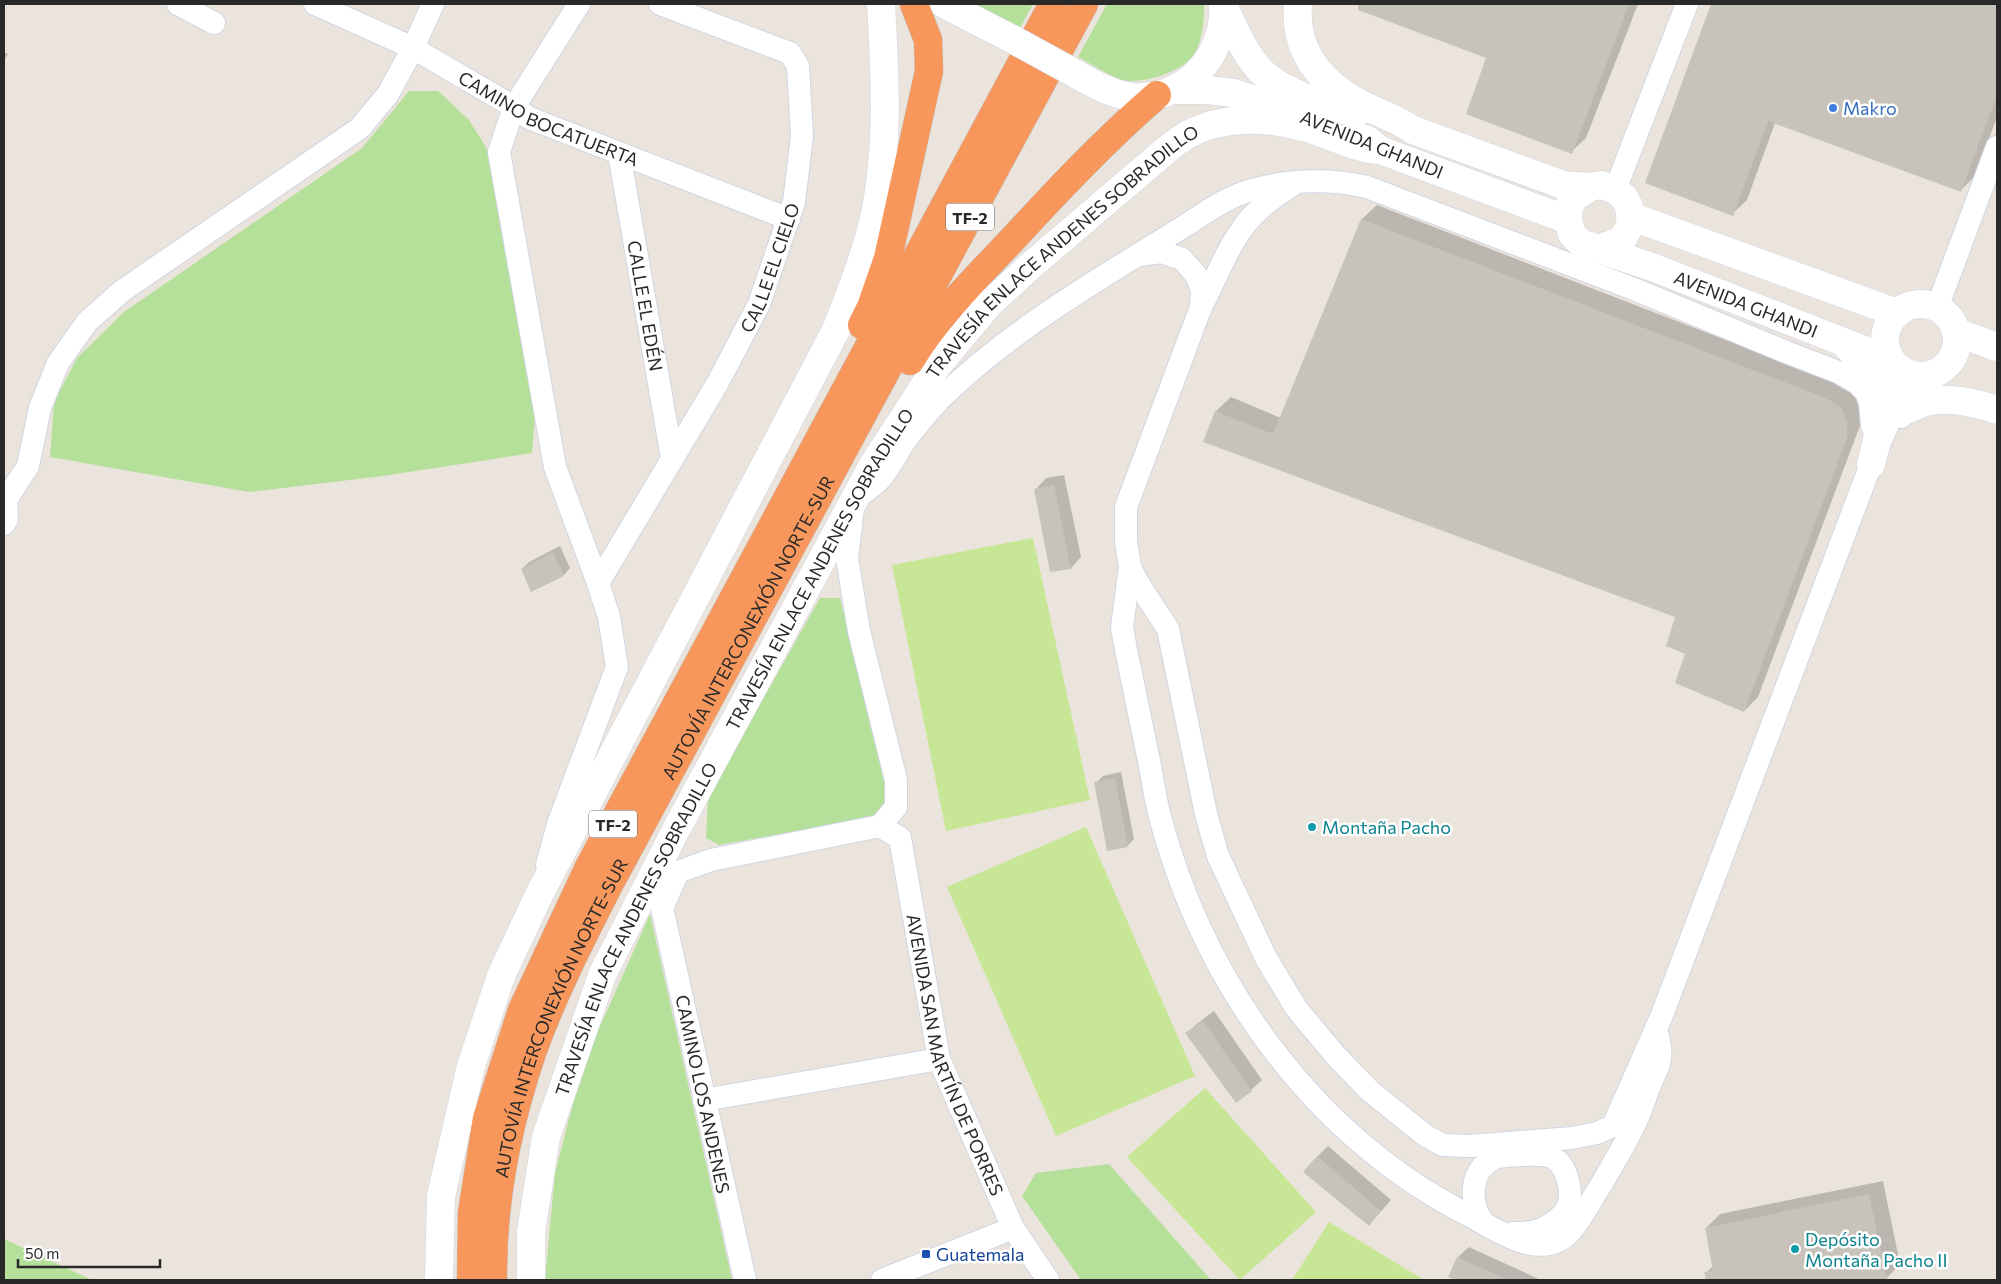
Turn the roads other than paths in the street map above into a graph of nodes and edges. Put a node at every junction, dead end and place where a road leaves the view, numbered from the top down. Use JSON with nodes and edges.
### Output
{"nodes":[{"id":1,"x":178,"y":4,"type":"edge"},
{"id":2,"x":315,"y":4,"type":"edge"},
{"id":3,"x":433,"y":4,"type":"edge"},
{"id":4,"x":579,"y":4,"type":"edge"},
{"id":5,"x":660,"y":4,"type":"edge"},
{"id":6,"x":881,"y":4,"type":"edge"},
{"id":7,"x":914,"y":4,"type":"edge"},
{"id":8,"x":944,"y":4,"type":"edge"},
{"id":9,"x":1053,"y":4,"type":"edge"},
{"id":10,"x":1084,"y":4,"type":"edge"},
{"id":11,"x":1223,"y":4,"type":"edge"},
{"id":12,"x":1298,"y":4,"type":"edge"},
{"id":13,"x":1687,"y":4,"type":"edge"},
{"id":14,"x":214,"y":23,"type":"dead end"},
{"id":15,"x":413,"y":48,"type":"junction"},
{"id":16,"x":1165,"y":92,"type":"junction"},
{"id":17,"x":514,"y":107,"type":"junction"},
{"id":18,"x":1413,"y":130,"type":"junction"},
{"id":19,"x":1997,"y":147,"type":"edge"},
{"id":20,"x":1380,"y":150,"type":"junction"},
{"id":21,"x":619,"y":153,"type":"junction"},
{"id":22,"x":1295,"y":183,"type":"junction"},
{"id":23,"x":1589,"y":187,"type":"junction"},
{"id":24,"x":1630,"y":216,"type":"junction"},
{"id":25,"x":788,"y":219,"type":"junction"},
{"id":26,"x":1568,"y":220,"type":"junction"},
{"id":27,"x":1599,"y":249,"type":"junction"},
{"id":28,"x":1134,"y":256,"type":"junction"},
{"id":29,"x":1201,"y":307,"type":"junction"},
{"id":30,"x":1937,"y":308,"type":"junction"},
{"id":31,"x":1897,"y":314,"type":"junction"},
{"id":32,"x":1956,"y":332,"type":"junction"},
{"id":33,"x":1842,"y":341,"type":"junction"},
{"id":34,"x":1997,"y":347,"type":"edge"},
{"id":35,"x":1913,"y":370,"type":"junction"},
{"id":36,"x":842,"y":397,"type":"junction"},
{"id":37,"x":1997,"y":400,"type":"edge"},
{"id":38,"x":1997,"y":410,"type":"edge"},
{"id":39,"x":1904,"y":412,"type":"junction"},
{"id":40,"x":855,"y":430,"type":"junction"},
{"id":41,"x":672,"y":458,"type":"junction"},
{"id":42,"x":1871,"y":463,"type":"junction"},
{"id":43,"x":5,"y":499,"type":"edge"},
{"id":44,"x":854,"y":500,"type":"junction"},
{"id":45,"x":4,"y":524,"type":"edge"},
{"id":46,"x":1130,"y":567,"type":"junction"},
{"id":47,"x":598,"y":583,"type":"junction"},
{"id":48,"x":880,"y":826,"type":"junction"},
{"id":49,"x":540,"y":895,"type":"junction"},
{"id":50,"x":1656,"y":1028,"type":"junction"},
{"id":51,"x":1646,"y":1052,"type":"junction"},
{"id":52,"x":939,"y":1059,"type":"junction"},
{"id":53,"x":704,"y":1100,"type":"junction"},
{"id":54,"x":1537,"y":1154,"type":"junction"},
{"id":55,"x":1013,"y":1228,"type":"junction"},
{"id":56,"x":1492,"y":1228,"type":"junction"},
{"id":57,"x":439,"y":1280,"type":"edge"},
{"id":58,"x":471,"y":1280,"type":"edge"},
{"id":59,"x":493,"y":1280,"type":"edge"},
{"id":60,"x":531,"y":1280,"type":"edge"},
{"id":61,"x":745,"y":1280,"type":"edge"},
{"id":62,"x":882,"y":1280,"type":"edge"},
{"id":63,"x":1048,"y":1280,"type":"edge"}],
"edges":[{"from":1,"to":14,"type":"street"},
{"from":2,"to":15,"type":"street","name":"CAMINO BOCATUERTA"},
{"from":3,"to":15,"type":"street"},
{"from":4,"to":17,"type":"street"},
{"from":5,"to":25,"type":"street","name":"CALLE EL CIELO"},
{"from":6,"to":49,"type":"street"},
{"from":7,"to":36,"type":"highway"},
{"from":8,"to":16,"type":"street","name":"AVENIDA GHANDI","bridge":true},
{"from":9,"to":36,"type":"highway","name":"AUTOVÍA INTERCONEXIÓN NORTE-SUR","number":"TF-2"},
{"from":10,"to":40,"type":"highway","name":"AUTOVÍA INTERCONEXIÓN NORTE-SUR","number":"TF-2"},
{"from":11,"to":16,"type":"street"},
{"from":11,"to":18,"type":"street","name":"AVENIDA GHANDI"},
{"from":12,"to":18,"type":"street"},
{"from":13,"to":23,"type":"street"},
{"from":15,"to":17,"type":"street","name":"CAMINO BOCATUERTA"},
{"from":15,"to":43,"type":"street"},
{"from":16,"to":20,"type":"street","name":"AVENIDA GHANDI"},
{"from":16,"to":40,"type":"highway"},
{"from":17,"to":21,"type":"street","name":"CAMINO BOCATUERTA"},
{"from":17,"to":47,"type":"street"},
{"from":18,"to":23,"type":"street"},
{"from":19,"to":30,"type":"street"},
{"from":20,"to":26,"type":"street","name":"AVENIDA GHANDI"},
{"from":20,"to":44,"type":"street","name":"TRAVESÍA ENLACE ANDENES SOBRADILLO"},
{"from":21,"to":25,"type":"street","name":"CAMINO BOCATUERTA"},
{"from":21,"to":41,"type":"street","name":"CALLE EL EDÉN"},
{"from":22,"to":28,"type":"street"},
{"from":22,"to":29,"type":"street"},
{"from":22,"to":42,"type":"street"},
{"from":23,"to":24,"type":"street"},
{"from":23,"to":26,"type":"street"},
{"from":24,"to":27,"type":"street"},
{"from":24,"to":31,"type":"street"},
{"from":25,"to":41,"type":"street","name":"CALLE EL CIELO"},
{"from":26,"to":27,"type":"street"},
{"from":27,"to":33,"type":"street","name":"AVENIDA GHANDI"},
{"from":28,"to":29,"type":"street"},
{"from":28,"to":44,"type":"street"},
{"from":29,"to":46,"type":"street"},
{"from":30,"to":31,"type":"street"},
{"from":30,"to":32,"type":"street"},
{"from":31,"to":35,"type":"street"},
{"from":32,"to":34,"type":"street"},
{"from":32,"to":35,"type":"street"},
{"from":33,"to":35,"type":"street","name":"AVENIDA GHANDI"},
{"from":33,"to":42,"type":"street"},
{"from":35,"to":37,"type":"street","name":"AVENIDA GHANDI"},
{"from":35,"to":39,"type":"street"},
{"from":35,"to":42,"type":"street"},
{"from":36,"to":58,"type":"highway","name":"AUTOVÍA INTERCONEXIÓN NORTE-SUR","number":"TF-2"},
{"from":38,"to":39,"type":"street"},
{"from":39,"to":42,"type":"street"},
{"from":40,"to":59,"type":"highway","name":"AUTOVÍA INTERCONEXIÓN NORTE-SUR","number":"TF-2"},
{"from":41,"to":47,"type":"street","name":"CALLE EL CIELO"},
{"from":42,"to":50,"type":"street"},
{"from":43,"to":45,"type":"street"},
{"from":44,"to":48,"type":"street"},
{"from":44,"to":60,"type":"street","name":"TRAVESÍA ENLACE ANDENES SOBRADILLO"},
{"from":46,"to":51,"type":"street"},
{"from":46,"to":56,"type":"street"},
{"from":47,"to":49,"type":"street"},
{"from":48,"to":52,"type":"street","name":"AVENIDA SAN MARTÍN DE PORRES"},
{"from":48,"to":53,"type":"street","name":"CAMINO LOS ANDENES"},
{"from":49,"to":57,"type":"street"},
{"from":50,"to":51,"type":"street"},
{"from":50,"to":56,"type":"street"},
{"from":51,"to":54,"type":"street"},
{"from":52,"to":53,"type":"street"},
{"from":52,"to":55,"type":"street","name":"AVENIDA SAN MARTÍN DE PORRES"},
{"from":53,"to":61,"type":"street","name":"CAMINO LOS ANDENES"},
{"from":54,"to":56,"type":"street"},
{"from":54,"to":56,"type":"street"},
{"from":55,"to":62,"type":"street"},
{"from":55,"to":63,"type":"street","name":"AVENIDA SAN MARTÍN DE PORRES"}]}
